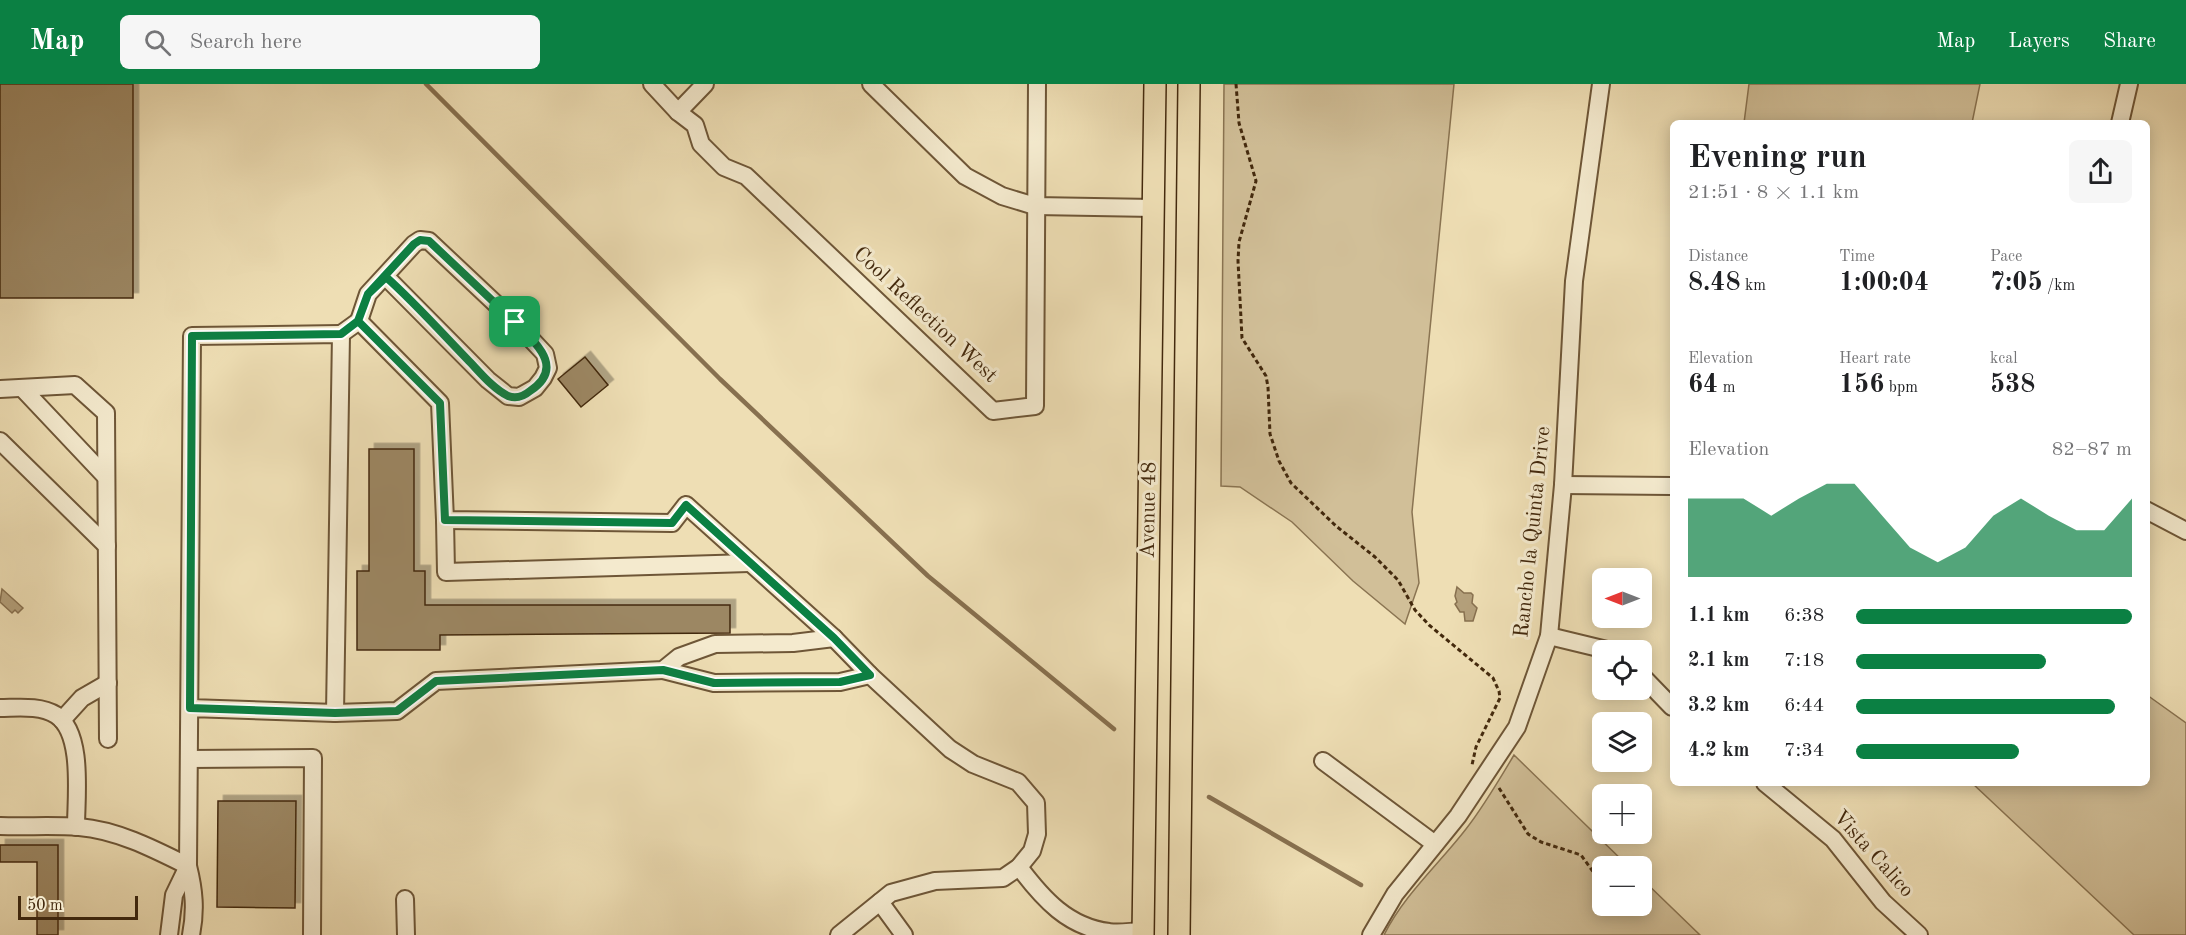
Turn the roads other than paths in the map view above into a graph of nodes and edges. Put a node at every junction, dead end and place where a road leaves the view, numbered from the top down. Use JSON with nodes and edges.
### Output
{"nodes":[{"id":1,"x":652,"y":84,"type":"edge"},
{"id":2,"x":705,"y":84,"type":"edge"},
{"id":3,"x":871,"y":84,"type":"edge"},
{"id":4,"x":1037,"y":84,"type":"edge"},
{"id":5,"x":1155,"y":84,"type":"edge"},
{"id":6,"x":1189,"y":84,"type":"edge"},
{"id":7,"x":1601,"y":84,"type":"edge"},
{"id":8,"x":2129,"y":84,"type":"edge"},
{"id":9,"x":678,"y":112,"type":"junction"},
{"id":10,"x":2121,"y":120,"type":"edge"},
{"id":11,"x":1035,"y":206,"type":"junction"},
{"id":12,"x":1187,"y":207,"type":"junction"},
{"id":13,"x":1154,"y":208,"type":"junction"},
{"id":14,"x":386,"y":277,"type":"junction"},
{"id":15,"x":358,"y":321,"type":"junction"},
{"id":16,"x":341,"y":334,"type":"junction"},
{"id":17,"x":22,"y":388,"type":"junction"},
{"id":18,"x":0,"y":389,"type":"edge"},
{"id":19,"x":0,"y":441,"type":"edge"},
{"id":20,"x":106,"y":477,"type":"junction"},
{"id":21,"x":1563,"y":485,"type":"junction"},
{"id":22,"x":1670,"y":486,"type":"edge"},
{"id":23,"x":2150,"y":512,"type":"edge"},
{"id":24,"x":445,"y":520,"type":"junction"},
{"id":25,"x":2186,"y":531,"type":"edge"},
{"id":26,"x":107,"y":546,"type":"junction"},
{"id":27,"x":749,"y":563,"type":"junction"},
{"id":28,"x":1549,"y":636,"type":"junction"},
{"id":29,"x":834,"y":638,"type":"junction"},
{"id":30,"x":1592,"y":646,"type":"edge"},
{"id":31,"x":663,"y":670,"type":"junction"},
{"id":32,"x":870,"y":675,"type":"junction"},
{"id":33,"x":108,"y":683,"type":"junction"},
{"id":34,"x":1652,"y":686,"type":"edge"},
{"id":35,"x":1670,"y":705,"type":"edge"},
{"id":36,"x":0,"y":708,"type":"edge"},
{"id":37,"x":190,"y":708,"type":"junction"},
{"id":38,"x":335,"y":713,"type":"junction"},
{"id":39,"x":62,"y":720,"type":"junction"},
{"id":40,"x":108,"y":740,"type":"dead end"},
{"id":41,"x":189,"y":759,"type":"junction"},
{"id":42,"x":1323,"y":761,"type":"dead end"},
{"id":43,"x":1769,"y":786,"type":"edge"},
{"id":44,"x":0,"y":826,"type":"edge"},
{"id":45,"x":76,"y":827,"type":"junction"},
{"id":46,"x":1435,"y":844,"type":"junction"},
{"id":47,"x":188,"y":866,"type":"junction"},
{"id":48,"x":1019,"y":867,"type":"junction"},
{"id":49,"x":405,"y":899,"type":"dead end"},
{"id":50,"x":880,"y":902,"type":"junction"},
{"id":51,"x":1143,"y":933,"type":"edge"},
{"id":52,"x":169,"y":935,"type":"edge"},
{"id":53,"x":191,"y":935,"type":"edge"},
{"id":54,"x":312,"y":935,"type":"edge"},
{"id":55,"x":406,"y":935,"type":"edge"},
{"id":56,"x":839,"y":935,"type":"edge"},
{"id":57,"x":904,"y":935,"type":"edge"},
{"id":58,"x":1179,"y":935,"type":"edge"},
{"id":59,"x":1371,"y":935,"type":"edge"},
{"id":60,"x":1919,"y":935,"type":"edge"}],
"edges":[{"from":1,"to":9,"type":"street","name":"Cool Reflection West"},
{"from":2,"to":9,"type":"street"},
{"from":3,"to":11,"type":"street"},
{"from":4,"to":11,"type":"street","name":"Cool Reflection West"},
{"from":5,"to":13,"type":"main road","name":"Avenue 48"},
{"from":6,"to":12,"type":"main road","name":"Avenue 48"},
{"from":7,"to":21,"type":"street","name":"Rancho la Quinta Drive"},
{"from":8,"to":10,"type":"street"},
{"from":9,"to":11,"type":"street","name":"Cool Reflection West"},
{"from":11,"to":13,"type":"street"},
{"from":12,"to":13,"type":"main road"},
{"from":12,"to":58,"type":"main road","name":"Avenue 48"},
{"from":13,"to":51,"type":"main road","name":"Avenue 48"},
{"from":14,"to":14,"type":"street"},
{"from":14,"to":15,"type":"street"},
{"from":15,"to":16,"type":"street"},
{"from":15,"to":24,"type":"street"},
{"from":16,"to":37,"type":"street"},
{"from":16,"to":38,"type":"street"},
{"from":17,"to":18,"type":"street"},
{"from":17,"to":20,"type":"street"},
{"from":17,"to":20,"type":"street"},
{"from":19,"to":26,"type":"street"},
{"from":20,"to":26,"type":"street"},
{"from":21,"to":22,"type":"street"},
{"from":21,"to":28,"type":"street","name":"Rancho la Quinta Drive"},
{"from":23,"to":25,"type":"street"},
{"from":24,"to":27,"type":"street"},
{"from":24,"to":27,"type":"street"},
{"from":26,"to":33,"type":"street"},
{"from":27,"to":29,"type":"street"},
{"from":28,"to":30,"type":"street"},
{"from":28,"to":46,"type":"street","name":"Rancho la Quinta Drive"},
{"from":29,"to":31,"type":"street"},
{"from":29,"to":32,"type":"street"},
{"from":31,"to":32,"type":"street"},
{"from":31,"to":38,"type":"street"},
{"from":32,"to":48,"type":"street"},
{"from":33,"to":39,"type":"street"},
{"from":33,"to":40,"type":"street"},
{"from":34,"to":35,"type":"street"},
{"from":36,"to":39,"type":"street"},
{"from":37,"to":38,"type":"street"},
{"from":37,"to":41,"type":"street"},
{"from":39,"to":45,"type":"street"},
{"from":41,"to":47,"type":"street"},
{"from":41,"to":54,"type":"street"},
{"from":42,"to":46,"type":"street"},
{"from":43,"to":60,"type":"street","name":"Vista Calico"},
{"from":44,"to":45,"type":"street"},
{"from":45,"to":47,"type":"street"},
{"from":46,"to":59,"type":"street","name":"Rancho la Quinta Drive"},
{"from":47,"to":52,"type":"street"},
{"from":47,"to":53,"type":"street"},
{"from":48,"to":50,"type":"street"},
{"from":48,"to":51,"type":"street"},
{"from":49,"to":55,"type":"street"},
{"from":50,"to":56,"type":"street"},
{"from":50,"to":57,"type":"street"}]}
